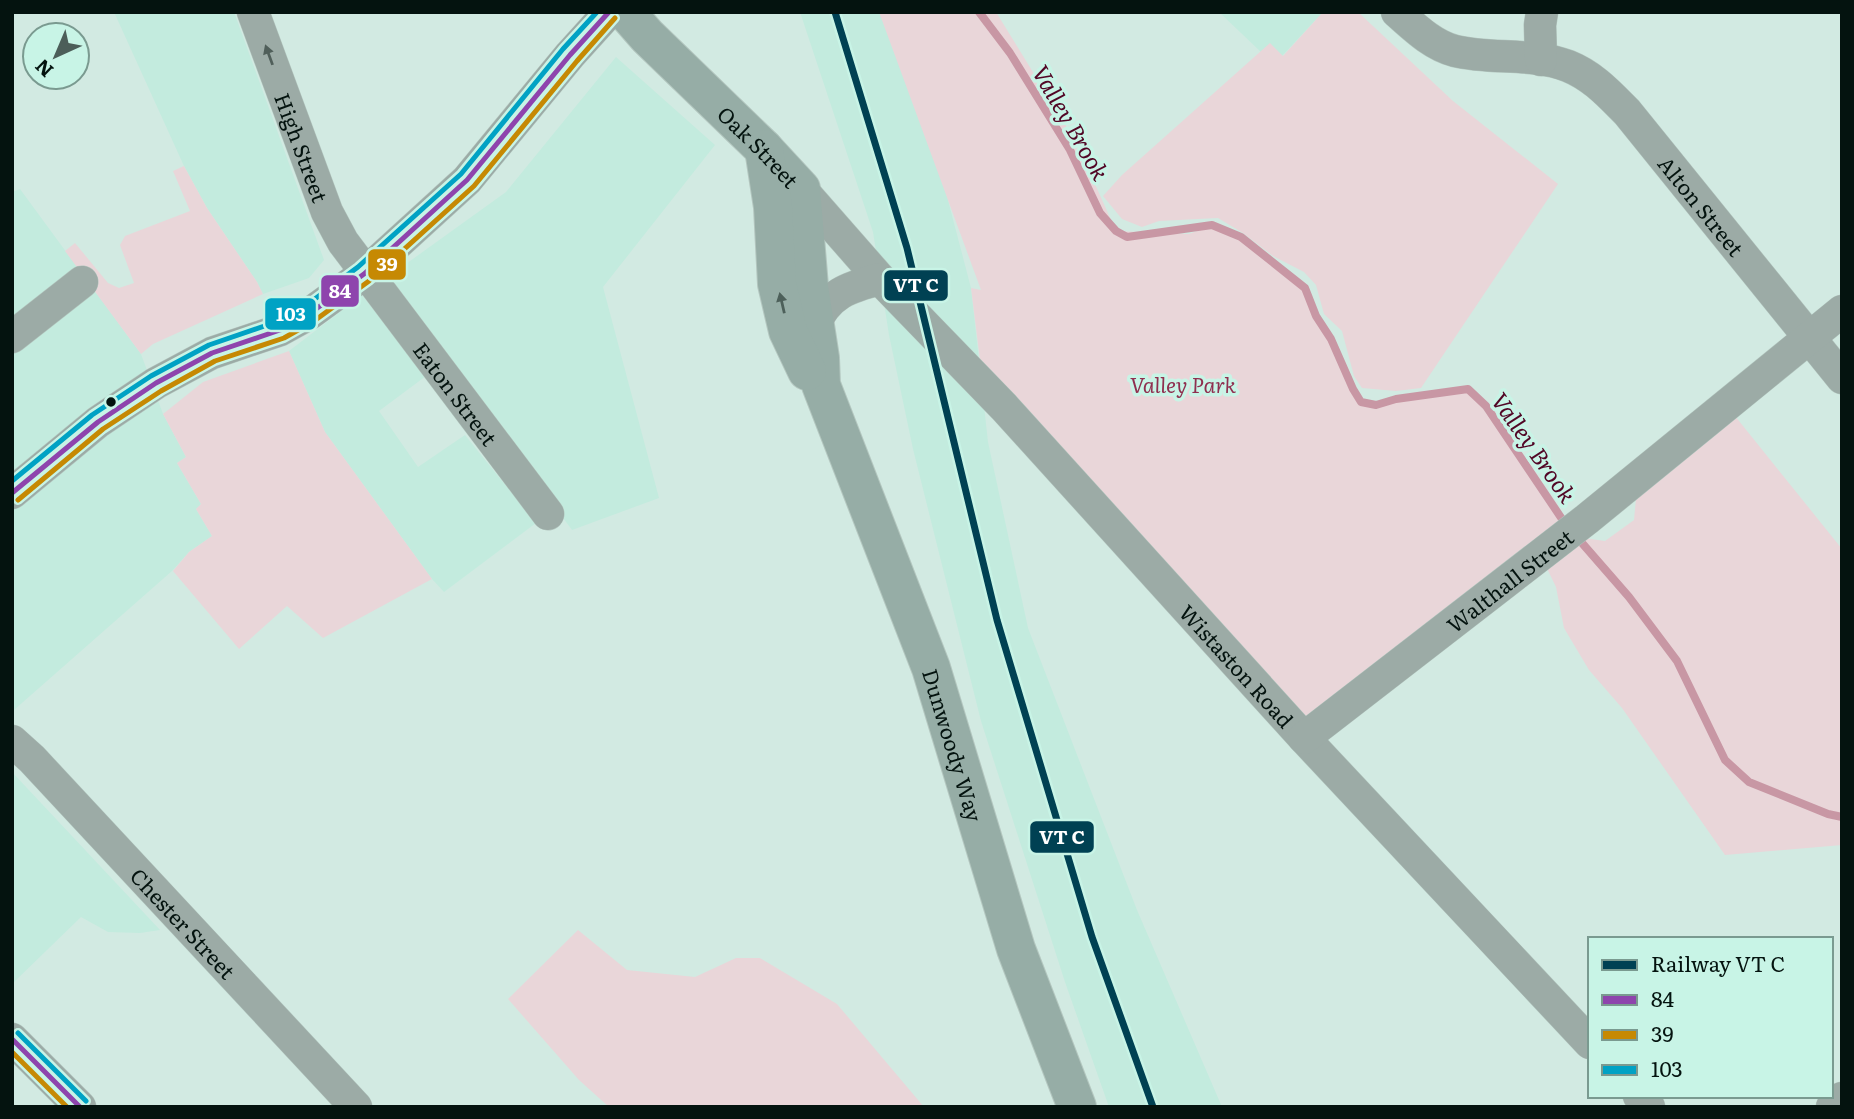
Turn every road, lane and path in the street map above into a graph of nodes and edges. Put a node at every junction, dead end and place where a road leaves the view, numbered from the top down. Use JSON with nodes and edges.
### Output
{"nodes":[{"id":1,"x":253,"y":12,"type":"edge"},
{"id":2,"x":609,"y":12,"type":"edge"},
{"id":3,"x":626,"y":12,"type":"edge"},
{"id":4,"x":1397,"y":12,"type":"edge"},
{"id":5,"x":1542,"y":12,"type":"edge"},
{"id":6,"x":1541,"y":60,"type":"junction"},
{"id":7,"x":764,"y":149,"type":"junction"},
{"id":8,"x":801,"y":189,"type":"junction"},
{"id":9,"x":364,"y":274,"type":"junction"},
{"id":10,"x":82,"y":282,"type":"dead end"},
{"id":11,"x":883,"y":282,"type":"junction"},
{"id":12,"x":1842,"y":311,"type":"edge"},
{"id":13,"x":814,"y":326,"type":"junction"},
{"id":14,"x":12,"y":337,"type":"edge"},
{"id":15,"x":1809,"y":338,"type":"junction"},
{"id":16,"x":1842,"y":378,"type":"edge"},
{"id":17,"x":821,"y":385,"type":"junction"},
{"id":18,"x":12,"y":493,"type":"edge"},
{"id":19,"x":548,"y":514,"type":"dead end"},
{"id":20,"x":1304,"y":738,"type":"junction"},
{"id":21,"x":12,"y":741,"type":"edge"},
{"id":22,"x":1586,"y":1030,"type":"edge"},
{"id":23,"x":17,"y":1052,"type":"edge"},
{"id":24,"x":1842,"y":1098,"type":"edge"},
{"id":25,"x":80,"y":1107,"type":"edge"},
{"id":26,"x":356,"y":1107,"type":"edge"},
{"id":27,"x":1077,"y":1107,"type":"edge"},
{"id":28,"x":1832,"y":1107,"type":"edge"}],
"edges":[{"from":9,"to":1,"type":"street","name":"High Street","one_way":true},
{"from":2,"to":9,"type":"street"},
{"from":3,"to":7,"type":"main road","name":"Oak Street"},
{"from":4,"to":6,"type":"street","name":"Alton Street"},
{"from":5,"to":6,"type":"street"},
{"from":6,"to":15,"type":"street","name":"Alton Street"},
{"from":7,"to":8,"type":"main road","name":"Oak Street"},
{"from":17,"to":7,"type":"main road","name":"Dunwoody Way","one_way":true},
{"from":8,"to":11,"type":"street","name":"Oak Street"},
{"from":8,"to":13,"type":"main road","name":"Dunwoody Way"},
{"from":9,"to":18,"type":"street"},
{"from":9,"to":19,"type":"street","name":"Eaton Street"},
{"from":10,"to":14,"type":"street"},
{"from":11,"to":13,"type":"street"},
{"from":11,"to":20,"type":"street","name":"Wistaston Road"},
{"from":12,"to":15,"type":"street","name":"Walthall Street"},
{"from":13,"to":17,"type":"main road","name":"Dunwoody Way"},
{"from":15,"to":16,"type":"street","name":"Alton Street"},
{"from":15,"to":20,"type":"street","name":"Walthall Street"},
{"from":17,"to":27,"type":"main road","name":"Dunwoody Way"},
{"from":20,"to":22,"type":"street","name":"Wistaston Road"},
{"from":21,"to":26,"type":"street","name":"Chester Street"},
{"from":23,"to":25,"type":"street"},
{"from":24,"to":28,"type":"street"}]}
